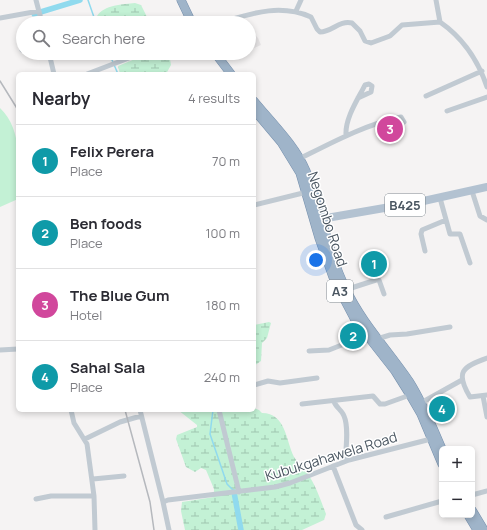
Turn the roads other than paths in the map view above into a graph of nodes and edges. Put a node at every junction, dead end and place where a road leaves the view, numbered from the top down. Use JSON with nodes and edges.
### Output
{"nodes":[{"id":1,"x":36,"y":0,"type":"edge"},
{"id":2,"x":181,"y":0,"type":"edge"},
{"id":3,"x":187,"y":0,"type":"edge"},
{"id":4,"x":301,"y":0,"type":"edge"},
{"id":5,"x":436,"y":0,"type":"edge"},
{"id":6,"x":39,"y":11,"type":"junction"},
{"id":7,"x":296,"y":11,"type":"junction"},
{"id":8,"x":40,"y":16,"type":"edge"},
{"id":9,"x":189,"y":16,"type":"edge"},
{"id":10,"x":195,"y":16,"type":"edge"},
{"id":11,"x":247,"y":16,"type":"edge"},
{"id":12,"x":0,"y":18,"type":"edge"},
{"id":13,"x":440,"y":22,"type":"junction"},
{"id":14,"x":51,"y":60,"type":"edge"},
{"id":15,"x":125,"y":60,"type":"edge"},
{"id":16,"x":214,"y":60,"type":"edge"},
{"id":17,"x":220,"y":60,"type":"edge"},
{"id":18,"x":482,"y":71,"type":"junction"},
{"id":19,"x":54,"y":72,"type":"edge"},
{"id":20,"x":93,"y":72,"type":"edge"},
{"id":21,"x":223,"y":72,"type":"edge"},
{"id":22,"x":229,"y":72,"type":"edge"},
{"id":23,"x":487,"y":87,"type":"edge"},
{"id":24,"x":426,"y":96,"type":"dead end"},
{"id":25,"x":487,"y":97,"type":"edge"},
{"id":26,"x":358,"y":98,"type":"dead end"},
{"id":27,"x":256,"y":103,"type":"edge"},
{"id":28,"x":447,"y":111,"type":"dead end"},
{"id":29,"x":256,"y":112,"type":"edge"},
{"id":30,"x":404,"y":122,"type":"dead end"},
{"id":31,"x":346,"y":135,"type":"junction"},
{"id":32,"x":299,"y":159,"type":"junction"},
{"id":33,"x":487,"y":187,"type":"edge"},
{"id":34,"x":472,"y":191,"type":"junction"},
{"id":35,"x":306,"y":192,"type":"junction"},
{"id":36,"x":440,"y":198,"type":"junction"},
{"id":37,"x":256,"y":204,"type":"edge"},
{"id":38,"x":318,"y":220,"type":"junction"},
{"id":39,"x":446,"y":220,"type":"junction"},
{"id":40,"x":487,"y":220,"type":"edge"},
{"id":41,"x":425,"y":251,"type":"dead end"},
{"id":42,"x":470,"y":263,"type":"dead end"},
{"id":43,"x":343,"y":291,"type":"junction"},
{"id":44,"x":384,"y":294,"type":"dead end"},
{"id":45,"x":450,"y":326,"type":"dead end"},
{"id":46,"x":367,"y":335,"type":"junction"},
{"id":47,"x":378,"y":339,"type":"junction"},
{"id":48,"x":16,"y":349,"type":"edge"},
{"id":49,"x":0,"y":350,"type":"edge"},
{"id":50,"x":310,"y":352,"type":"dead end"},
{"id":51,"x":487,"y":358,"type":"edge"},
{"id":52,"x":316,"y":378,"type":"dead end"},
{"id":53,"x":462,"y":380,"type":"junction"},
{"id":54,"x":256,"y":384,"type":"edge"},
{"id":55,"x":410,"y":395,"type":"junction"},
{"id":56,"x":485,"y":395,"type":"edge"},
{"id":57,"x":334,"y":401,"type":"junction"},
{"id":58,"x":302,"y":404,"type":"dead end"},
{"id":59,"x":419,"y":404,"type":"junction"},
{"id":60,"x":71,"y":412,"type":"edge"},
{"id":61,"x":140,"y":412,"type":"edge"},
{"id":62,"x":219,"y":412,"type":"edge"},
{"id":63,"x":141,"y":416,"type":"junction"},
{"id":64,"x":487,"y":417,"type":"edge"},
{"id":65,"x":85,"y":439,"type":"junction"},
{"id":66,"x":431,"y":439,"type":"junction"},
{"id":67,"x":440,"y":446,"type":"edge"},
{"id":68,"x":439,"y":457,"type":"edge"},
{"id":69,"x":345,"y":461,"type":"junction"},
{"id":70,"x":333,"y":466,"type":"junction"},
{"id":71,"x":124,"y":476,"type":"dead end"},
{"id":72,"x":93,"y":479,"type":"junction"},
{"id":73,"x":487,"y":491,"type":"edge"},
{"id":74,"x":238,"y":492,"type":"junction"},
{"id":75,"x":475,"y":494,"type":"edge"},
{"id":76,"x":94,"y":496,"type":"junction"},
{"id":77,"x":36,"y":499,"type":"dead end"},
{"id":78,"x":163,"y":502,"type":"junction"},
{"id":79,"x":439,"y":503,"type":"edge"},
{"id":80,"x":475,"y":515,"type":"edge"},
{"id":81,"x":386,"y":517,"type":"dead end"},
{"id":82,"x":470,"y":518,"type":"edge"},
{"id":83,"x":95,"y":530,"type":"edge"},
{"id":84,"x":169,"y":530,"type":"edge"},
{"id":85,"x":362,"y":530,"type":"edge"},
{"id":86,"x":477,"y":530,"type":"edge"},
{"id":87,"x":484,"y":530,"type":"edge"}],
"edges":[{"from":1,"to":6,"type":"street"},
{"from":2,"to":9,"type":"highway"},
{"from":3,"to":10,"type":"highway"},
{"from":4,"to":7,"type":"street"},
{"from":5,"to":13,"type":"street"},
{"from":6,"to":8,"type":"street"},
{"from":6,"to":12,"type":"street"},
{"from":7,"to":11,"type":"street"},
{"from":7,"to":13,"type":"street"},
{"from":13,"to":18,"type":"street"},
{"from":14,"to":19,"type":"street"},
{"from":15,"to":20,"type":"street"},
{"from":16,"to":21,"type":"highway"},
{"from":17,"to":22,"type":"highway"},
{"from":18,"to":23,"type":"street"},
{"from":18,"to":24,"type":"street"},
{"from":25,"to":28,"type":"street"},
{"from":26,"to":31,"type":"street"},
{"from":27,"to":32,"type":"highway","name":"Negombo Road","number":"A3"},
{"from":29,"to":35,"type":"highway","name":"Negombo Road","number":"A3"},
{"from":30,"to":31,"type":"street"},
{"from":31,"to":32,"type":"street"},
{"from":32,"to":38,"type":"highway","name":"Negombo Road","number":"A3"},
{"from":33,"to":34,"type":"main road","number":"B425"},
{"from":34,"to":36,"type":"main road","number":"B425"},
{"from":34,"to":40,"type":"street"},
{"from":35,"to":37,"type":"street"},
{"from":35,"to":38,"type":"highway","name":"Negombo Road","number":"A3"},
{"from":36,"to":38,"type":"main road","number":"B425"},
{"from":36,"to":39,"type":"street"},
{"from":38,"to":43,"type":"highway","name":"Negombo Road","number":"A3"},
{"from":39,"to":41,"type":"street"},
{"from":39,"to":42,"type":"street"},
{"from":43,"to":44,"type":"street"},
{"from":43,"to":46,"type":"highway","name":"Negombo Road","number":"A3"},
{"from":43,"to":47,"type":"highway","name":"Negombo Road","number":"A3"},
{"from":45,"to":47,"type":"street"},
{"from":46,"to":50,"type":"street"},
{"from":46,"to":55,"type":"highway","name":"Negombo Road","number":"A3"},
{"from":47,"to":59,"type":"highway","name":"Negombo Road","number":"A3"},
{"from":48,"to":49,"type":"street"},
{"from":51,"to":53,"type":"street"},
{"from":52,"to":54,"type":"street"},
{"from":53,"to":56,"type":"street"},
{"from":53,"to":59,"type":"street"},
{"from":55,"to":57,"type":"street"},
{"from":55,"to":59,"type":"highway","name":"Negombo Road","number":"A3"},
{"from":56,"to":64,"type":"street"},
{"from":57,"to":58,"type":"street"},
{"from":57,"to":69,"type":"street"},
{"from":59,"to":66,"type":"highway","name":"Negombo Road","number":"A3"},
{"from":59,"to":67,"type":"highway","name":"Negombo Road","number":"A3"},
{"from":60,"to":65,"type":"street"},
{"from":61,"to":63,"type":"street"},
{"from":62,"to":74,"type":"street"},
{"from":63,"to":65,"type":"street"},
{"from":63,"to":78,"type":"street"},
{"from":65,"to":72,"type":"street"},
{"from":66,"to":68,"type":"highway","name":"Negombo Road","number":"A3"},
{"from":66,"to":69,"type":"street","name":"Kubukgahawela Road"},
{"from":69,"to":70,"type":"street","name":"Kubukgahawela Road"},
{"from":70,"to":74,"type":"street","name":"Kubukgahawela Road"},
{"from":70,"to":85,"type":"street"},
{"from":71,"to":72,"type":"street"},
{"from":72,"to":76,"type":"street"},
{"from":73,"to":75,"type":"street"},
{"from":74,"to":78,"type":"street","name":"Kubukgahawela Road"},
{"from":76,"to":77,"type":"street"},
{"from":76,"to":83,"type":"street"},
{"from":78,"to":84,"type":"street"},
{"from":79,"to":81,"type":"street"},
{"from":80,"to":87,"type":"highway"},
{"from":82,"to":86,"type":"highway"}]}
